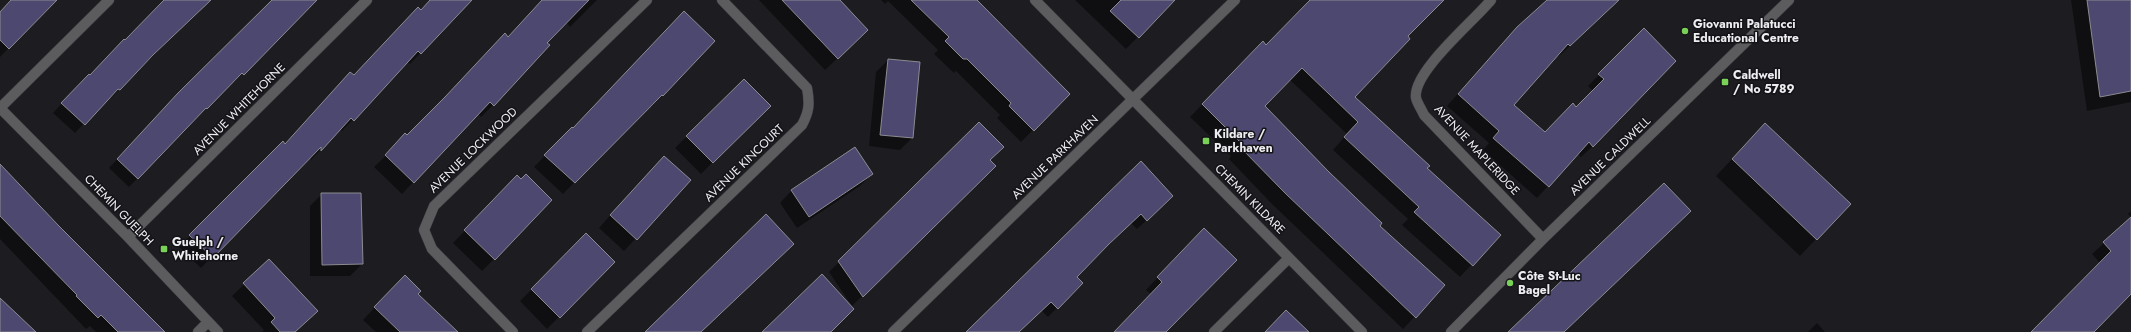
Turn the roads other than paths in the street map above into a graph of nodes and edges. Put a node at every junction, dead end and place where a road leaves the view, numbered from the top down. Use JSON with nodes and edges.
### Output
{"nodes":[{"id":1,"x":109,"y":0,"type":"edge"},
{"id":2,"x":367,"y":0,"type":"edge"},
{"id":3,"x":647,"y":0,"type":"edge"},
{"id":4,"x":722,"y":0,"type":"edge"},
{"id":5,"x":1035,"y":0,"type":"edge"},
{"id":6,"x":1235,"y":0,"type":"edge"},
{"id":7,"x":1491,"y":0,"type":"edge"},
{"id":8,"x":1789,"y":0,"type":"edge"},
{"id":9,"x":1133,"y":99,"type":"junction"},
{"id":10,"x":0,"y":108,"type":"edge"},
{"id":11,"x":128,"y":237,"type":"junction"},
{"id":12,"x":1543,"y":239,"type":"junction"},
{"id":13,"x":1289,"y":258,"type":"junction"},
{"id":14,"x":208,"y":322,"type":"junction"},
{"id":15,"x":198,"y":332,"type":"edge"},
{"id":16,"x":218,"y":332,"type":"edge"},
{"id":17,"x":513,"y":332,"type":"edge"},
{"id":18,"x":588,"y":332,"type":"edge"},
{"id":19,"x":893,"y":332,"type":"edge"},
{"id":20,"x":1214,"y":332,"type":"edge"},
{"id":21,"x":1362,"y":332,"type":"edge"},
{"id":22,"x":1451,"y":332,"type":"edge"}],
"edges":[{"from":1,"to":10,"type":"street"},
{"from":2,"to":11,"type":"street","name":"AVENUE WHITEHORNE"},
{"from":3,"to":17,"type":"street","name":"AVENUE LOCKWOOD"},
{"from":4,"to":18,"type":"street","name":"AVENUE KINCOURT"},
{"from":5,"to":9,"type":"street","name":"CHEMIN KILDARE"},
{"from":6,"to":9,"type":"street","name":"AVENUE PARKHAVEN"},
{"from":7,"to":12,"type":"street","name":"AVENUE MAPLERIDGE"},
{"from":8,"to":12,"type":"street","name":"AVENUE CALDWELL"},
{"from":9,"to":13,"type":"street","name":"CHEMIN KILDARE"},
{"from":9,"to":19,"type":"street","name":"AVENUE PARKHAVEN"},
{"from":10,"to":11,"type":"street","name":"CHEMIN GUELPH"},
{"from":11,"to":14,"type":"street","name":"CHEMIN GUELPH"},
{"from":12,"to":22,"type":"street","name":"AVENUE CALDWELL"},
{"from":13,"to":20,"type":"street"},
{"from":13,"to":21,"type":"street","name":"CHEMIN KILDARE"},
{"from":14,"to":15,"type":"street"},
{"from":14,"to":16,"type":"street","name":"CHEMIN GUELPH"}]}
